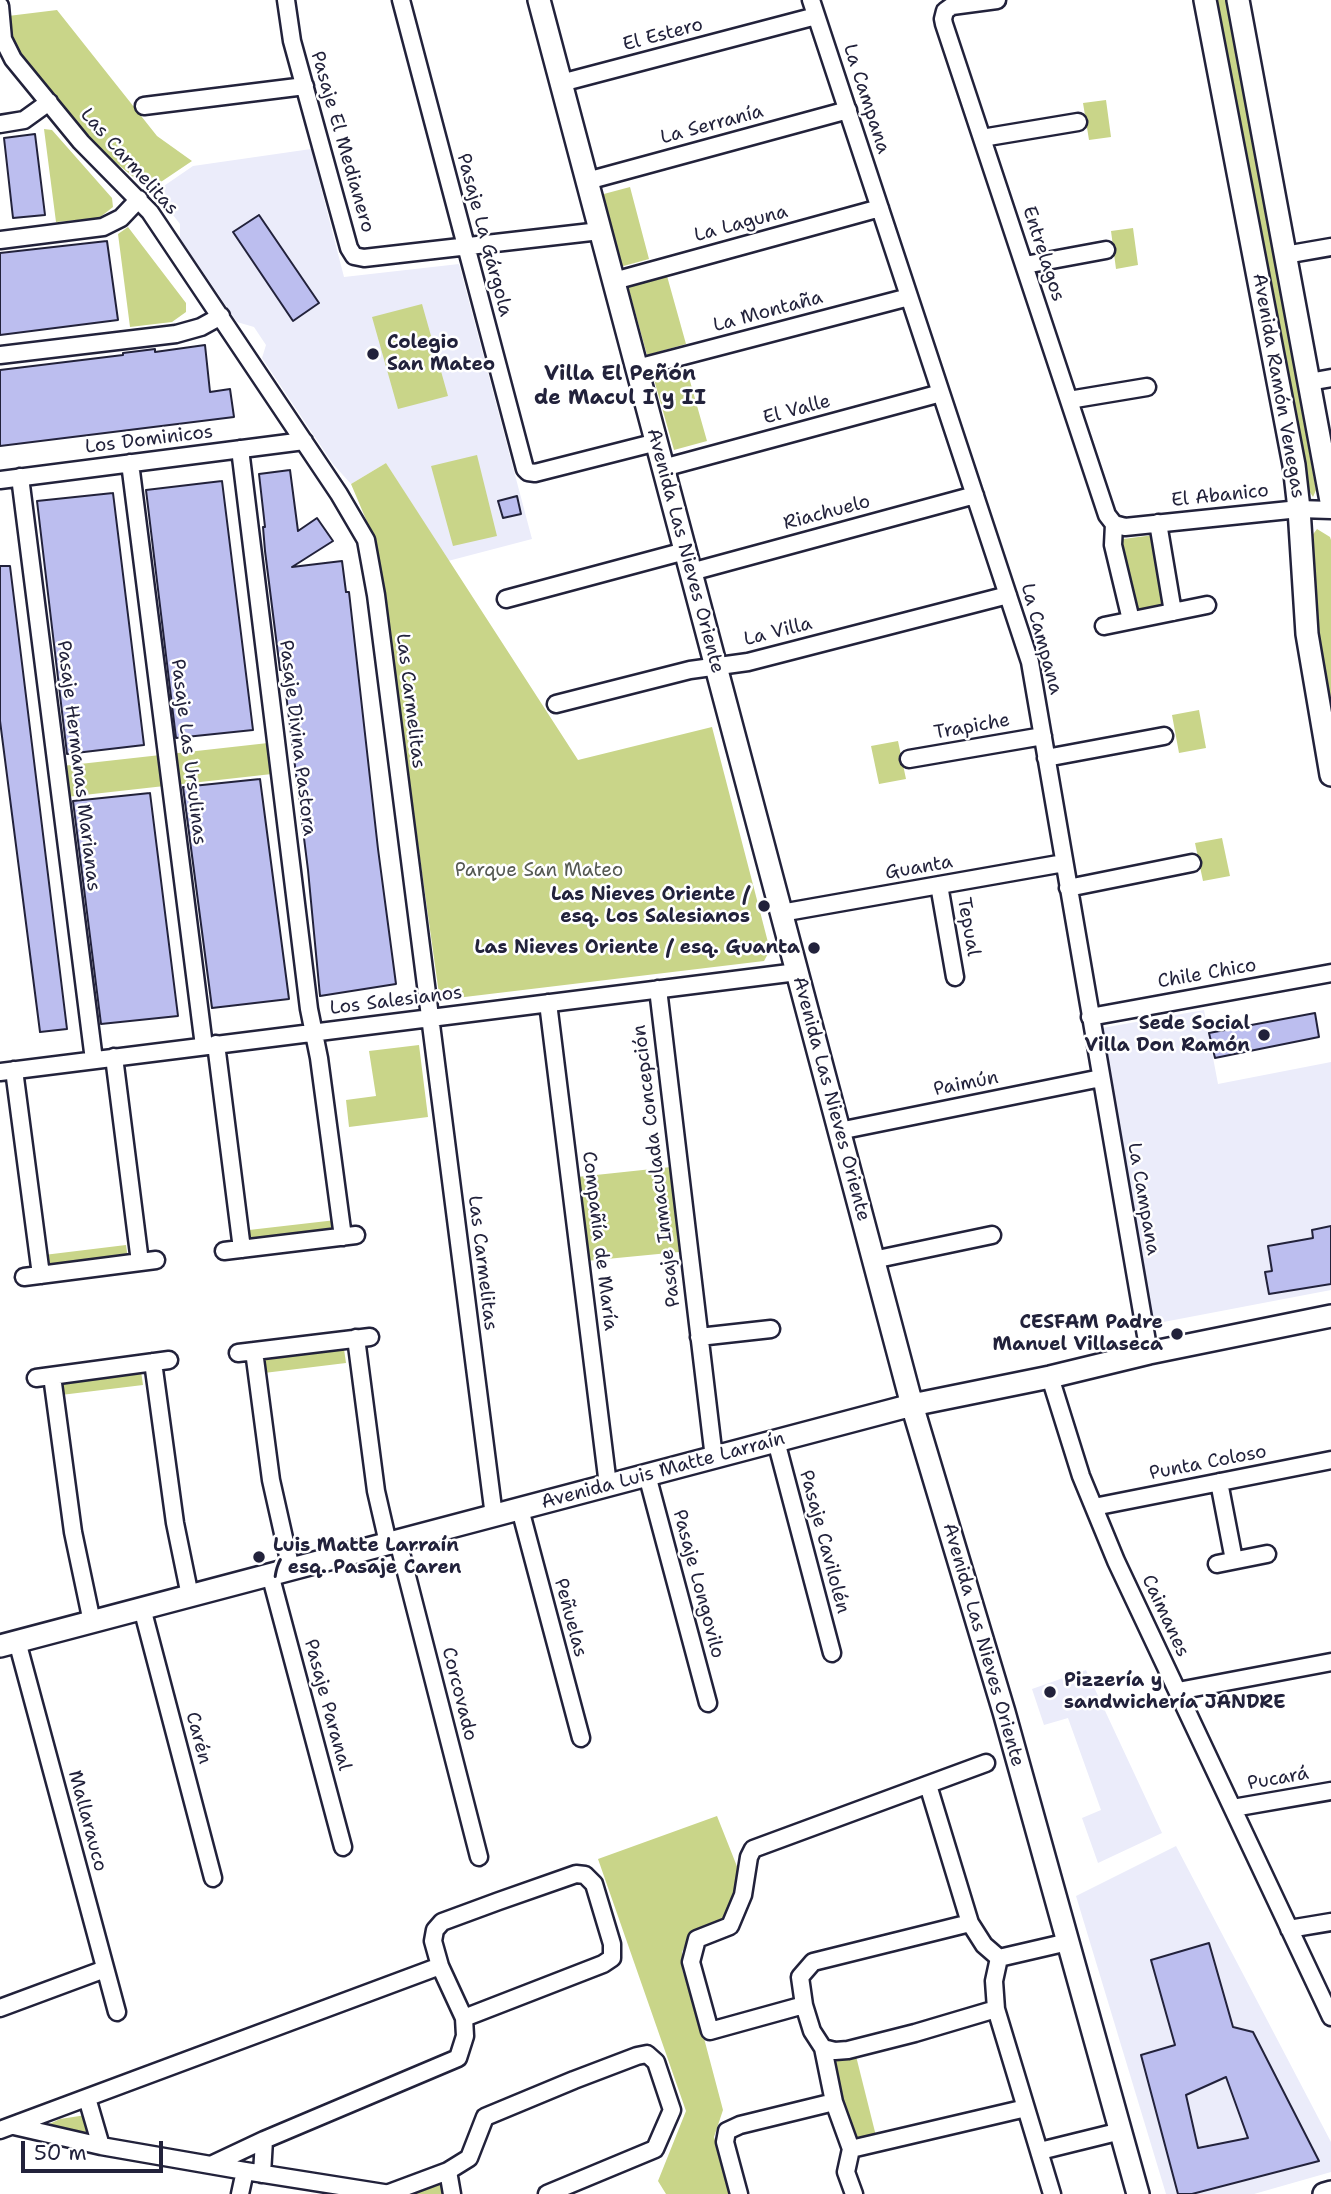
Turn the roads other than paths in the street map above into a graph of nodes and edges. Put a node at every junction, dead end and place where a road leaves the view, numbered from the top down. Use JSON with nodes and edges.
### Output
{"nodes":[{"id":1,"x":286,"y":0,"type":"edge"},
{"id":2,"x":401,"y":0,"type":"edge"},
{"id":3,"x":539,"y":0,"type":"edge"},
{"id":4,"x":997,"y":0,"type":"edge"},
{"id":5,"x":1205,"y":0,"type":"edge"},
{"id":6,"x":1238,"y":0,"type":"edge"},
{"id":7,"x":939,"y":5,"type":"edge"},
{"id":8,"x":0,"y":6,"type":"edge"},
{"id":9,"x":814,"y":8,"type":"edge"},
{"id":10,"x":561,"y":83,"type":"junction"},
{"id":11,"x":304,"y":86,"type":"junction"},
{"id":12,"x":48,"y":102,"type":"junction"},
{"id":13,"x":144,"y":106,"type":"dead end"},
{"id":14,"x":848,"y":110,"type":"junction"},
{"id":15,"x":1078,"y":122,"type":"dead end"},
{"id":16,"x":0,"y":124,"type":"edge"},
{"id":17,"x":982,"y":138,"type":"junction"},
{"id":18,"x":587,"y":181,"type":"junction"},
{"id":19,"x":139,"y":199,"type":"junction"},
{"id":20,"x":880,"y":208,"type":"junction"},
{"id":21,"x":600,"y":231,"type":"junction"},
{"id":22,"x":0,"y":240,"type":"edge"},
{"id":23,"x":466,"y":246,"type":"junction"},
{"id":24,"x":1331,"y":247,"type":"edge"},
{"id":25,"x":1106,"y":250,"type":"dead end"},
{"id":26,"x":1285,"y":255,"type":"junction"},
{"id":27,"x":1025,"y":265,"type":"junction"},
{"id":28,"x":614,"y":281,"type":"junction"},
{"id":29,"x":909,"y":296,"type":"junction"},
{"id":30,"x":221,"y":316,"type":"junction"},
{"id":31,"x":0,"y":355,"type":"edge"},
{"id":32,"x":637,"y":368,"type":"junction"},
{"id":33,"x":1331,"y":379,"type":"edge"},
{"id":34,"x":1309,"y":383,"type":"junction"},
{"id":35,"x":1147,"y":387,"type":"dead end"},
{"id":36,"x":941,"y":393,"type":"junction"},
{"id":37,"x":1069,"y":400,"type":"junction"},
{"id":38,"x":304,"y":441,"type":"junction"},
{"id":39,"x":657,"y":442,"type":"junction"},
{"id":40,"x":240,"y":449,"type":"junction"},
{"id":41,"x":130,"y":463,"type":"junction"},
{"id":42,"x":663,"y":468,"type":"junction"},
{"id":43,"x":20,"y":477,"type":"junction"},
{"id":44,"x":0,"y":480,"type":"edge"},
{"id":45,"x":975,"y":495,"type":"junction"},
{"id":46,"x":1331,"y":501,"type":"edge"},
{"id":47,"x":1300,"y":509,"type":"junction"},
{"id":48,"x":1331,"y":510,"type":"edge"},
{"id":49,"x":1158,"y":523,"type":"junction"},
{"id":50,"x":1114,"y":524,"type":"junction"},
{"id":51,"x":685,"y":551,"type":"junction"},
{"id":52,"x":691,"y":572,"type":"junction"},
{"id":53,"x":1008,"y":595,"type":"junction"},
{"id":54,"x":506,"y":599,"type":"dead end"},
{"id":55,"x":1207,"y":605,"type":"dead end"},
{"id":56,"x":1173,"y":612,"type":"junction"},
{"id":57,"x":1131,"y":621,"type":"junction"},
{"id":58,"x":1104,"y":626,"type":"dead end"},
{"id":59,"x":716,"y":667,"type":"junction"},
{"id":60,"x":556,"y":704,"type":"dead end"},
{"id":61,"x":1043,"y":736,"type":"junction"},
{"id":62,"x":1164,"y":736,"type":"dead end"},
{"id":63,"x":1046,"y":758,"type":"junction"},
{"id":64,"x":909,"y":759,"type":"dead end"},
{"id":65,"x":1331,"y":775,"type":"edge"},
{"id":66,"x":1064,"y":863,"type":"junction"},
{"id":67,"x":1192,"y":863,"type":"dead end"},
{"id":68,"x":939,"y":885,"type":"junction"},
{"id":69,"x":1068,"y":888,"type":"junction"},
{"id":70,"x":781,"y":913,"type":"junction"},
{"id":71,"x":797,"y":972,"type":"junction"},
{"id":72,"x":1331,"y":973,"type":"edge"},
{"id":73,"x":955,"y":977,"type":"dead end"},
{"id":74,"x":658,"y":989,"type":"junction"},
{"id":75,"x":548,"y":1003,"type":"junction"},
{"id":76,"x":429,"y":1017,"type":"junction"},
{"id":77,"x":1090,"y":1017,"type":"junction"},
{"id":78,"x":314,"y":1032,"type":"junction"},
{"id":79,"x":210,"y":1045,"type":"junction"},
{"id":80,"x":114,"y":1057,"type":"junction"},
{"id":81,"x":94,"y":1060,"type":"junction"},
{"id":82,"x":7,"y":1071,"type":"edge"},
{"id":83,"x":1101,"y":1078,"type":"junction"},
{"id":84,"x":839,"y":1131,"type":"junction"},
{"id":85,"x":992,"y":1235,"type":"dead end"},
{"id":86,"x":242,"y":1249,"type":"junction"},
{"id":87,"x":224,"y":1251,"type":"dead end"},
{"id":88,"x":873,"y":1260,"type":"junction"},
{"id":89,"x":41,"y":1275,"type":"junction"},
{"id":90,"x":24,"y":1277,"type":"dead end"},
{"id":91,"x":1331,"y":1317,"type":"edge"},
{"id":92,"x":771,"y":1329,"type":"dead end"},
{"id":93,"x":699,"y":1337,"type":"junction"},
{"id":94,"x":246,"y":1352,"type":"joint"},
{"id":95,"x":1149,"y":1353,"type":"junction"},
{"id":96,"x":1050,"y":1377,"type":"junction"},
{"id":97,"x":912,"y":1405,"type":"junction"},
{"id":98,"x":776,"y":1441,"type":"junction"},
{"id":99,"x":714,"y":1458,"type":"junction"},
{"id":100,"x":1331,"y":1460,"type":"edge"},
{"id":101,"x":647,"y":1475,"type":"junction"},
{"id":102,"x":1219,"y":1482,"type":"junction"},
{"id":103,"x":608,"y":1485,"type":"junction"},
{"id":104,"x":1094,"y":1507,"type":"junction"},
{"id":105,"x":520,"y":1509,"type":"junction"},
{"id":106,"x":494,"y":1516,"type":"junction"},
{"id":107,"x":393,"y":1542,"type":"junction"},
{"id":108,"x":1267,"y":1554,"type":"dead end"},
{"id":109,"x":1234,"y":1560,"type":"junction"},
{"id":110,"x":1217,"y":1564,"type":"dead end"},
{"id":111,"x":280,"y":1572,"type":"junction"},
{"id":112,"x":190,"y":1596,"type":"junction"},
{"id":113,"x":142,"y":1608,"type":"junction"},
{"id":114,"x":92,"y":1622,"type":"junction"},
{"id":115,"x":8,"y":1644,"type":"edge"},
{"id":116,"x":832,"y":1653,"type":"dead end"},
{"id":117,"x":1331,"y":1662,"type":"edge"},
{"id":118,"x":1178,"y":1691,"type":"junction"},
{"id":119,"x":708,"y":1703,"type":"dead end"},
{"id":120,"x":581,"y":1738,"type":"dead end"},
{"id":121,"x":986,"y":1763,"type":"dead end"},
{"id":122,"x":928,"y":1785,"type":"junction"},
{"id":123,"x":1331,"y":1791,"type":"edge"},
{"id":124,"x":1233,"y":1808,"type":"junction"},
{"id":125,"x":343,"y":1847,"type":"dead end"},
{"id":126,"x":479,"y":1857,"type":"dead end"},
{"id":127,"x":213,"y":1878,"type":"dead end"},
{"id":128,"x":1331,"y":1922,"type":"edge"},
{"id":129,"x":970,"y":1923,"type":"junction"},
{"id":130,"x":1289,"y":1929,"type":"junction"},
{"id":131,"x":1068,"y":1942,"type":"junction"},
{"id":132,"x":999,"y":1958,"type":"junction"},
{"id":133,"x":440,"y":1966,"type":"junction"},
{"id":134,"x":105,"y":1969,"type":"junction"},
{"id":135,"x":804,"y":2005,"type":"junction"},
{"id":136,"x":0,"y":2008,"type":"edge"},
{"id":137,"x":996,"y":2009,"type":"junction"},
{"id":138,"x":117,"y":2012,"type":"dead end"},
{"id":139,"x":1331,"y":2017,"type":"edge"},
{"id":140,"x":464,"y":2018,"type":"junction"},
{"id":141,"x":823,"y":2048,"type":"junction"},
{"id":142,"x":87,"y":2098,"type":"junction"},
{"id":143,"x":834,"y":2102,"type":"junction"},
{"id":144,"x":1026,"y":2108,"type":"junction"},
{"id":145,"x":7,"y":2128,"type":"edge"},
{"id":146,"x":1121,"y":2131,"type":"junction"},
{"id":147,"x":264,"y":2140,"type":"junction"},
{"id":148,"x":101,"y":2146,"type":"junction"},
{"id":149,"x":851,"y":2149,"type":"junction"},
{"id":150,"x":1040,"y":2151,"type":"junction"},
{"id":151,"x":213,"y":2164,"type":"junction"},
{"id":152,"x":245,"y":2171,"type":"junction"},
{"id":153,"x":448,"y":2171,"type":"junction"},
{"id":154,"x":262,"y":2174,"type":"junction"},
{"id":155,"x":1331,"y":2192,"type":"edge"},
{"id":156,"x":240,"y":2194,"type":"edge"},
{"id":157,"x":389,"y":2194,"type":"edge"},
{"id":158,"x":452,"y":2194,"type":"edge"},
{"id":159,"x":547,"y":2194,"type":"edge"},
{"id":160,"x":739,"y":2194,"type":"edge"},
{"id":161,"x":852,"y":2194,"type":"edge"},
{"id":162,"x":1051,"y":2194,"type":"edge"},
{"id":163,"x":1138,"y":2194,"type":"edge"},
{"id":164,"x":1324,"y":2194,"type":"edge"}],
"edges":[{"from":1,"to":11,"type":"street","name":"Pasaje El Medianero"},
{"from":2,"to":23,"type":"street","name":"Pasaje La Gárgola"},
{"from":3,"to":10,"type":"street","name":"Avenida Las Nieves Oriente"},
{"from":4,"to":7,"type":"street"},
{"from":5,"to":47,"type":"street","name":"Avenida Ramón Venegas"},
{"from":6,"to":26,"type":"street","name":"Avenida Ramón Venegas"},
{"from":7,"to":17,"type":"street","name":"Entrelagos"},
{"from":8,"to":12,"type":"street","name":"Las Carmelitas"},
{"from":9,"to":10,"type":"street","name":"El Estero"},
{"from":9,"to":14,"type":"street","name":"La Campana"},
{"from":10,"to":18,"type":"street","name":"Avenida Las Nieves Oriente"},
{"from":11,"to":13,"type":"street"},
{"from":11,"to":23,"type":"street","name":"Pasaje El Medianero"},
{"from":12,"to":16,"type":"street"},
{"from":12,"to":19,"type":"street","name":"Las Carmelitas"},
{"from":14,"to":18,"type":"street","name":"La Serranía"},
{"from":14,"to":20,"type":"street","name":"La Campana"},
{"from":15,"to":17,"type":"street"},
{"from":17,"to":27,"type":"street","name":"Entrelagos"},
{"from":18,"to":21,"type":"street","name":"Avenida Las Nieves Oriente"},
{"from":19,"to":22,"type":"street"},
{"from":19,"to":30,"type":"street","name":"Las Carmelitas"},
{"from":20,"to":28,"type":"street","name":"La Laguna"},
{"from":20,"to":29,"type":"street","name":"La Campana"},
{"from":21,"to":23,"type":"street","name":"Pasaje El Medianero"},
{"from":21,"to":28,"type":"street","name":"Avenida Las Nieves Oriente"},
{"from":23,"to":39,"type":"street","name":"Pasaje La Gárgola"},
{"from":24,"to":26,"type":"street"},
{"from":25,"to":27,"type":"street"},
{"from":26,"to":34,"type":"street","name":"Avenida Ramón Venegas"},
{"from":27,"to":37,"type":"street","name":"Entrelagos"},
{"from":28,"to":32,"type":"street","name":"Avenida Las Nieves Oriente"},
{"from":29,"to":32,"type":"street","name":"La Montaña"},
{"from":29,"to":36,"type":"street","name":"La Campana"},
{"from":30,"to":31,"type":"street"},
{"from":30,"to":38,"type":"street","name":"Las Carmelitas"},
{"from":32,"to":39,"type":"street","name":"Avenida Las Nieves Oriente"},
{"from":33,"to":34,"type":"street"},
{"from":34,"to":46,"type":"street","name":"Avenida Ramón Venegas"},
{"from":35,"to":37,"type":"street"},
{"from":36,"to":42,"type":"street","name":"El Valle"},
{"from":36,"to":45,"type":"street","name":"La Campana"},
{"from":37,"to":50,"type":"street","name":"Entrelagos"},
{"from":38,"to":40,"type":"street","name":"Los Dominicos"},
{"from":38,"to":76,"type":"street","name":"Las Carmelitas"},
{"from":39,"to":42,"type":"street","name":"Avenida Las Nieves Oriente"},
{"from":40,"to":41,"type":"street","name":"Los Dominicos"},
{"from":40,"to":78,"type":"street","name":"Pasaje Divina Pastora"},
{"from":41,"to":43,"type":"street","name":"Los Dominicos"},
{"from":41,"to":79,"type":"street","name":"Pasaje Las Ursulinas"},
{"from":42,"to":51,"type":"street","name":"Avenida Las Nieves Oriente"},
{"from":43,"to":44,"type":"street","name":"Los Dominicos"},
{"from":43,"to":81,"type":"street","name":"Pasaje Hermanas Marianas"},
{"from":45,"to":52,"type":"street","name":"Riachuelo"},
{"from":45,"to":53,"type":"street","name":"La Campana"},
{"from":47,"to":48,"type":"street","name":"El Abanico"},
{"from":47,"to":49,"type":"street","name":"El Abanico"},
{"from":47,"to":65,"type":"street","name":"Avenida Ramón Venegas"},
{"from":49,"to":50,"type":"street","name":"El Abanico"},
{"from":49,"to":56,"type":"street"},
{"from":50,"to":57,"type":"street"},
{"from":51,"to":52,"type":"street","name":"Avenida Las Nieves Oriente"},
{"from":51,"to":54,"type":"street"},
{"from":52,"to":59,"type":"street","name":"Avenida Las Nieves Oriente"},
{"from":53,"to":59,"type":"street","name":"La Villa"},
{"from":53,"to":61,"type":"street","name":"La Campana"},
{"from":55,"to":56,"type":"street"},
{"from":56,"to":57,"type":"street"},
{"from":57,"to":58,"type":"street"},
{"from":59,"to":60,"type":"street","name":"La Villa"},
{"from":59,"to":70,"type":"street","name":"Avenida Las Nieves Oriente"},
{"from":61,"to":63,"type":"street","name":"La Campana"},
{"from":61,"to":64,"type":"street","name":"Trapiche"},
{"from":62,"to":63,"type":"street"},
{"from":63,"to":66,"type":"street","name":"La Campana"},
{"from":66,"to":68,"type":"street","name":"Guanta"},
{"from":66,"to":69,"type":"street","name":"La Campana"},
{"from":67,"to":69,"type":"street"},
{"from":68,"to":70,"type":"street","name":"Guanta"},
{"from":68,"to":73,"type":"street","name":"Tepual"},
{"from":69,"to":77,"type":"street","name":"La Campana"},
{"from":70,"to":71,"type":"street","name":"Avenida Las Nieves Oriente"},
{"from":71,"to":74,"type":"street","name":"Los Salesianos"},
{"from":71,"to":84,"type":"street","name":"Avenida Las Nieves Oriente"},
{"from":72,"to":77,"type":"street","name":"Chile Chico"},
{"from":74,"to":75,"type":"street","name":"Los Salesianos"},
{"from":74,"to":93,"type":"street","name":"Pasaje Inmaculada Concepción"},
{"from":75,"to":76,"type":"street","name":"Los Salesianos"},
{"from":75,"to":103,"type":"street","name":"Compañía de María"},
{"from":76,"to":78,"type":"street","name":"Los Salesianos"},
{"from":76,"to":106,"type":"street","name":"Las Carmelitas"},
{"from":77,"to":83,"type":"street","name":"La Campana"},
{"from":78,"to":79,"type":"street","name":"Los Salesianos"},
{"from":78,"to":86,"type":"street","name":"Pasaje Divina Pastora"},
{"from":79,"to":80,"type":"street","name":"Los Salesianos"},
{"from":79,"to":86,"type":"street","name":"Pasaje Las Ursulinas"},
{"from":80,"to":81,"type":"street","name":"Los Salesianos"},
{"from":80,"to":89,"type":"street"},
{"from":81,"to":82,"type":"street","name":"Los Salesianos"},
{"from":82,"to":89,"type":"street"},
{"from":83,"to":84,"type":"street","name":"Paimún"},
{"from":83,"to":95,"type":"street","name":"La Campana"},
{"from":84,"to":88,"type":"street","name":"Avenida Las Nieves Oriente"},
{"from":85,"to":88,"type":"street"},
{"from":86,"to":87,"type":"street"},
{"from":88,"to":97,"type":"street","name":"Avenida Las Nieves Oriente"},
{"from":89,"to":90,"type":"street"},
{"from":91,"to":95,"type":"street","name":"Avenida Luis Matte Larraín"},
{"from":92,"to":93,"type":"street"},
{"from":93,"to":99,"type":"street","name":"Pasaje Inmaculada Concepción"},
{"from":94,"to":107,"type":"street","name":"Corcovado"},
{"from":94,"to":111,"type":"street","name":"Pasaje Paranal"},
{"from":95,"to":96,"type":"street","name":"Avenida Luis Matte Larraín"},
{"from":96,"to":97,"type":"street","name":"Avenida Luis Matte Larraín"},
{"from":96,"to":104,"type":"street","name":"Caimanes"},
{"from":97,"to":98,"type":"street","name":"Avenida Luis Matte Larraín"},
{"from":97,"to":131,"type":"street","name":"Avenida Las Nieves Oriente"},
{"from":98,"to":99,"type":"street","name":"Avenida Luis Matte Larraín"},
{"from":98,"to":116,"type":"street","name":"Pasaje Cavilolén"},
{"from":99,"to":101,"type":"street","name":"Avenida Luis Matte Larraín"},
{"from":100,"to":102,"type":"street","name":"Punta Coloso"},
{"from":101,"to":103,"type":"street","name":"Avenida Luis Matte Larraín"},
{"from":101,"to":119,"type":"street","name":"Pasaje Longovilo"},
{"from":102,"to":104,"type":"street","name":"Punta Coloso"},
{"from":102,"to":109,"type":"street"},
{"from":103,"to":105,"type":"street","name":"Avenida Luis Matte Larraín"},
{"from":104,"to":118,"type":"street","name":"Caimanes"},
{"from":105,"to":106,"type":"street","name":"Avenida Luis Matte Larraín"},
{"from":105,"to":120,"type":"street","name":"Peñuelas"},
{"from":106,"to":107,"type":"street","name":"Avenida Luis Matte Larraín"},
{"from":107,"to":111,"type":"street","name":"Avenida Luis Matte Larraín"},
{"from":107,"to":126,"type":"street","name":"Corcovado"},
{"from":108,"to":109,"type":"street"},
{"from":109,"to":110,"type":"street"},
{"from":111,"to":112,"type":"street","name":"Avenida Luis Matte Larraín"},
{"from":111,"to":125,"type":"street","name":"Pasaje Paranal"},
{"from":112,"to":113,"type":"street","name":"Avenida Luis Matte Larraín"},
{"from":112,"to":114,"type":"street"},
{"from":113,"to":114,"type":"street","name":"Avenida Luis Matte Larraín"},
{"from":113,"to":127,"type":"street","name":"Carén"},
{"from":114,"to":115,"type":"street","name":"Avenida Luis Matte Larraín"},
{"from":115,"to":134,"type":"street","name":"Mallarauco"},
{"from":117,"to":118,"type":"street"},
{"from":118,"to":124,"type":"street","name":"Caimanes"},
{"from":121,"to":122,"type":"street"},
{"from":122,"to":129,"type":"street"},
{"from":122,"to":135,"type":"street"},
{"from":123,"to":124,"type":"street","name":"Pucará"},
{"from":124,"to":130,"type":"street","name":"Caimanes"},
{"from":128,"to":130,"type":"street"},
{"from":129,"to":132,"type":"street"},
{"from":129,"to":135,"type":"street"},
{"from":130,"to":139,"type":"street","name":"Caimanes"},
{"from":131,"to":132,"type":"street"},
{"from":131,"to":146,"type":"street","name":"Avenida Las Nieves Oriente"},
{"from":132,"to":137,"type":"street"},
{"from":133,"to":140,"type":"street"},
{"from":133,"to":140,"type":"street"},
{"from":133,"to":142,"type":"street"},
{"from":134,"to":136,"type":"street"},
{"from":134,"to":138,"type":"street","name":"Mallarauco"},
{"from":135,"to":141,"type":"street"},
{"from":137,"to":141,"type":"street"},
{"from":137,"to":144,"type":"street"},
{"from":140,"to":147,"type":"street"},
{"from":141,"to":143,"type":"street"},
{"from":142,"to":145,"type":"street"},
{"from":142,"to":148,"type":"street"},
{"from":143,"to":149,"type":"street"},
{"from":143,"to":160,"type":"street"},
{"from":144,"to":149,"type":"street"},
{"from":144,"to":150,"type":"street"},
{"from":145,"to":148,"type":"street"},
{"from":146,"to":150,"type":"street"},
{"from":146,"to":163,"type":"street","name":"Avenida Las Nieves Oriente"},
{"from":147,"to":151,"type":"street"},
{"from":147,"to":154,"type":"street"},
{"from":148,"to":151,"type":"street"},
{"from":149,"to":161,"type":"street"},
{"from":150,"to":162,"type":"street"},
{"from":151,"to":152,"type":"street"},
{"from":152,"to":154,"type":"street"},
{"from":152,"to":156,"type":"street"},
{"from":153,"to":157,"type":"street"},
{"from":153,"to":158,"type":"street"},
{"from":153,"to":159,"type":"street"},
{"from":154,"to":157,"type":"street"},
{"from":155,"to":164,"type":"street"}]}
